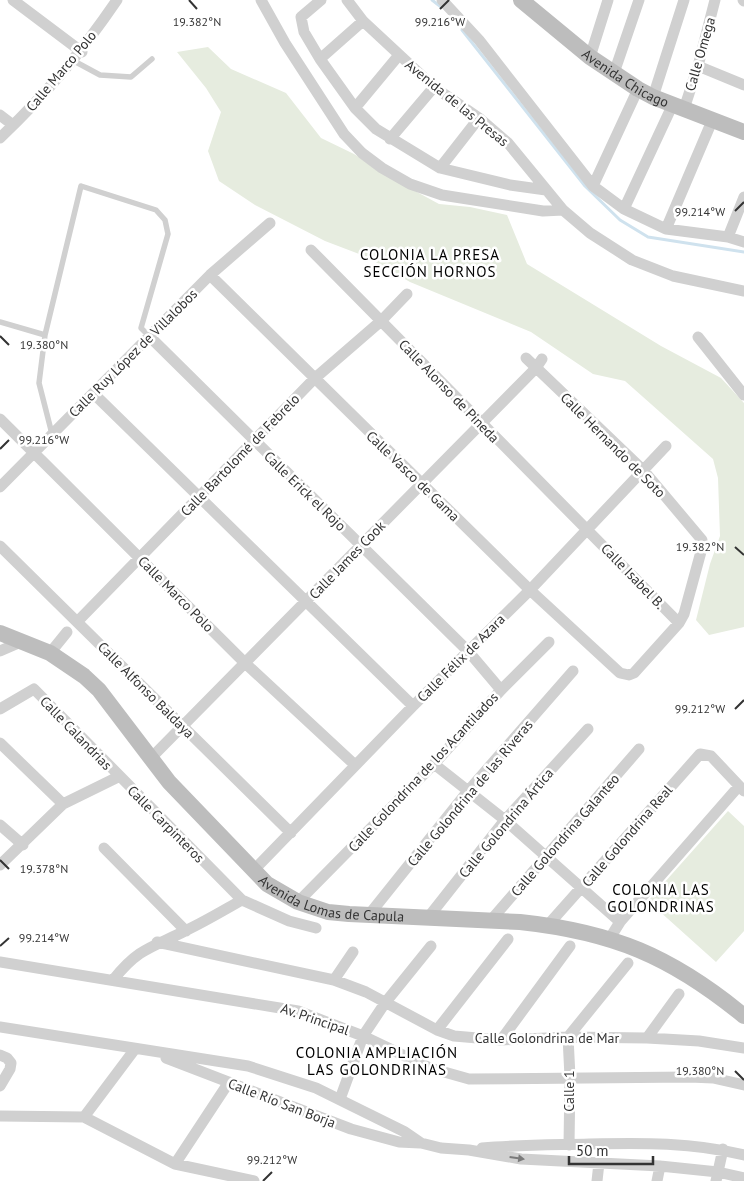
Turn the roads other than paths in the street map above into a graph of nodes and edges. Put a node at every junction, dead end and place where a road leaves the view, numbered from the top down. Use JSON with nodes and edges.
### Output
{"nodes":[{"id":1,"x":13,"y":0,"type":"edge"},
{"id":2,"x":117,"y":0,"type":"edge"},
{"id":3,"x":262,"y":0,"type":"edge"},
{"id":4,"x":321,"y":0,"type":"edge"},
{"id":5,"x":347,"y":0,"type":"edge"},
{"id":6,"x":442,"y":0,"type":"edge"},
{"id":7,"x":521,"y":0,"type":"edge"},
{"id":8,"x":608,"y":0,"type":"edge"},
{"id":9,"x":638,"y":0,"type":"edge"},
{"id":10,"x":684,"y":0,"type":"edge"},
{"id":11,"x":715,"y":0,"type":"edge"},
{"id":12,"x":363,"y":21,"type":"junction"},
{"id":13,"x":399,"y":55,"type":"junction"},
{"id":14,"x":78,"y":56,"type":"junction"},
{"id":15,"x":590,"y":57,"type":"junction"},
{"id":16,"x":152,"y":59,"type":"dead end"},
{"id":17,"x":320,"y":59,"type":"junction"},
{"id":18,"x":698,"y":66,"type":"junction"},
{"id":19,"x":614,"y":73,"type":"junction"},
{"id":20,"x":744,"y":85,"type":"edge"},
{"id":21,"x":434,"y":87,"type":"junction"},
{"id":22,"x":638,"y":89,"type":"junction"},
{"id":23,"x":654,"y":97,"type":"junction"},
{"id":24,"x":678,"y":106,"type":"junction"},
{"id":25,"x":355,"y":108,"type":"junction"},
{"id":26,"x":0,"y":115,"type":"edge"},
{"id":27,"x":480,"y":118,"type":"junction"},
{"id":28,"x":712,"y":121,"type":"junction"},
{"id":29,"x":13,"y":125,"type":"junction"},
{"id":30,"x":744,"y":132,"type":"edge"},
{"id":31,"x":0,"y":138,"type":"edge"},
{"id":32,"x":390,"y":139,"type":"junction"},
{"id":33,"x":440,"y":168,"type":"junction"},
{"id":34,"x":593,"y":186,"type":"junction"},
{"id":35,"x":546,"y":190,"type":"junction"},
{"id":36,"x":744,"y":197,"type":"edge"},
{"id":37,"x":624,"y":209,"type":"junction"},
{"id":38,"x":563,"y":210,"type":"junction"},
{"id":39,"x":270,"y":223,"type":"dead end"},
{"id":40,"x":666,"y":229,"type":"junction"},
{"id":41,"x":728,"y":237,"type":"junction"},
{"id":42,"x":744,"y":242,"type":"edge"},
{"id":43,"x":311,"y":250,"type":"dead end"},
{"id":44,"x":210,"y":275,"type":"junction"},
{"id":45,"x":744,"y":291,"type":"edge"},
{"id":46,"x":407,"y":294,"type":"dead end"},
{"id":47,"x":381,"y":320,"type":"junction"},
{"id":48,"x":0,"y":322,"type":"edge"},
{"id":49,"x":45,"y":335,"type":"junction"},
{"id":50,"x":149,"y":336,"type":"junction"},
{"id":51,"x":698,"y":337,"type":"dead end"},
{"id":52,"x":526,"y":358,"type":"dead end"},
{"id":53,"x":539,"y":364,"type":"junction"},
{"id":54,"x":314,"y":379,"type":"junction"},
{"id":55,"x":93,"y":393,"type":"junction"},
{"id":56,"x":744,"y":395,"type":"edge"},
{"id":57,"x":0,"y":419,"type":"edge"},
{"id":58,"x":480,"y":425,"type":"junction"},
{"id":59,"x":52,"y":434,"type":"junction"},
{"id":60,"x":253,"y":441,"type":"junction"},
{"id":61,"x":666,"y":446,"type":"dead end"},
{"id":62,"x":34,"y":452,"type":"junction"},
{"id":63,"x":644,"y":471,"type":"junction"},
{"id":64,"x":421,"y":484,"type":"junction"},
{"id":65,"x":0,"y":487,"type":"edge"},
{"id":66,"x":199,"y":497,"type":"junction"},
{"id":67,"x":588,"y":530,"type":"junction"},
{"id":68,"x":0,"y":546,"type":"edge"},
{"id":69,"x":362,"y":546,"type":"junction"},
{"id":70,"x":140,"y":558,"type":"junction"},
{"id":71,"x":530,"y":590,"type":"junction"},
{"id":72,"x":306,"y":603,"type":"junction"},
{"id":73,"x":77,"y":622,"type":"junction"},
{"id":74,"x":679,"y":623,"type":"junction"},
{"id":75,"x":67,"y":632,"type":"dead end"},
{"id":76,"x":0,"y":633,"type":"edge"},
{"id":77,"x":23,"y":641,"type":"junction"},
{"id":78,"x":549,"y":642,"type":"dead end"},
{"id":79,"x":0,"y":651,"type":"edge"},
{"id":80,"x":468,"y":651,"type":"junction"},
{"id":81,"x":50,"y":653,"type":"junction"},
{"id":82,"x":245,"y":663,"type":"junction"},
{"id":83,"x":573,"y":671,"type":"dead end"},
{"id":84,"x":501,"y":690,"type":"junction"},
{"id":85,"x":413,"y":706,"type":"junction"},
{"id":86,"x":0,"y":710,"type":"edge"},
{"id":87,"x":182,"y":726,"type":"junction"},
{"id":88,"x":588,"y":728,"type":"dead end"},
{"id":89,"x":0,"y":743,"type":"edge"},
{"id":90,"x":639,"y":749,"type":"dead end"},
{"id":91,"x":150,"y":759,"type":"junction"},
{"id":92,"x":434,"y":764,"type":"junction"},
{"id":93,"x":355,"y":765,"type":"junction"},
{"id":94,"x":118,"y":777,"type":"junction"},
{"id":95,"x":742,"y":789,"type":"edge"},
{"id":96,"x":468,"y":791,"type":"junction"},
{"id":97,"x":63,"y":804,"type":"junction"},
{"id":98,"x":505,"y":820,"type":"junction"},
{"id":99,"x":0,"y":825,"type":"edge"},
{"id":100,"x":291,"y":833,"type":"junction"},
{"id":101,"x":23,"y":845,"type":"junction"},
{"id":102,"x":104,"y":848,"type":"dead end"},
{"id":103,"x":546,"y":857,"type":"junction"},
{"id":104,"x":0,"y":865,"type":"edge"},
{"id":105,"x":254,"y":870,"type":"junction"},
{"id":106,"x":581,"y":889,"type":"junction"},
{"id":107,"x":242,"y":900,"type":"junction"},
{"id":108,"x":298,"y":902,"type":"junction"},
{"id":109,"x":368,"y":916,"type":"junction"},
{"id":110,"x":427,"y":919,"type":"junction"},
{"id":111,"x":491,"y":920,"type":"junction"},
{"id":112,"x":620,"y":922,"type":"junction"},
{"id":113,"x":548,"y":925,"type":"junction"},
{"id":114,"x":316,"y":928,"type":"dead end"},
{"id":115,"x":186,"y":931,"type":"junction"},
{"id":116,"x":610,"y":938,"type":"junction"},
{"id":117,"x":508,"y":939,"type":"dead end"},
{"id":118,"x":157,"y":942,"type":"junction"},
{"id":119,"x":431,"y":946,"type":"dead end"},
{"id":120,"x":570,"y":946,"type":"dead end"},
{"id":121,"x":353,"y":952,"type":"dead end"},
{"id":122,"x":0,"y":962,"type":"edge"},
{"id":123,"x":628,"y":963,"type":"dead end"},
{"id":124,"x":114,"y":979,"type":"junction"},
{"id":125,"x":334,"y":980,"type":"junction"},
{"id":126,"x":679,"y":994,"type":"dead end"},
{"id":127,"x":385,"y":1004,"type":"junction"},
{"id":128,"x":744,"y":1016,"type":"edge"},
{"id":129,"x":0,"y":1027,"type":"edge"},
{"id":130,"x":437,"y":1030,"type":"junction"},
{"id":131,"x":363,"y":1036,"type":"junction"},
{"id":132,"x":568,"y":1037,"type":"junction"},
{"id":133,"x":647,"y":1038,"type":"junction"},
{"id":134,"x":500,"y":1040,"type":"junction"},
{"id":135,"x":744,"y":1048,"type":"edge"},
{"id":136,"x":141,"y":1050,"type":"junction"},
{"id":137,"x":0,"y":1055,"type":"edge"},
{"id":138,"x":570,"y":1077,"type":"junction"},
{"id":139,"x":228,"y":1082,"type":"junction"},
{"id":140,"x":744,"y":1085,"type":"edge"},
{"id":141,"x":0,"y":1086,"type":"edge"},
{"id":142,"x":340,"y":1099,"type":"junction"},
{"id":143,"x":0,"y":1116,"type":"edge"},
{"id":144,"x":84,"y":1117,"type":"junction"},
{"id":145,"x":421,"y":1143,"type":"junction"},
{"id":146,"x":569,"y":1144,"type":"junction"},
{"id":147,"x":723,"y":1149,"type":"junction"},
{"id":148,"x":469,"y":1150,"type":"junction"},
{"id":149,"x":744,"y":1154,"type":"edge"},
{"id":150,"x":599,"y":1163,"type":"junction"},
{"id":151,"x":175,"y":1164,"type":"junction"},
{"id":152,"x":660,"y":1166,"type":"junction"},
{"id":153,"x":717,"y":1176,"type":"edge"},
{"id":154,"x":744,"y":1178,"type":"edge"},
{"id":155,"x":254,"y":1181,"type":"edge"},
{"id":156,"x":597,"y":1181,"type":"edge"},
{"id":157,"x":657,"y":1181,"type":"edge"}],
"edges":[{"from":1,"to":14,"type":"street"},
{"from":2,"to":14,"type":"street","name":"Calle Marco Polo"},
{"from":3,"to":38,"type":"street"},
{"from":4,"to":17,"type":"street"},
{"from":5,"to":12,"type":"street","name":"Avenida de las Presas"},
{"from":6,"to":34,"type":"street"},
{"from":7,"to":15,"type":"street","name":"Avenida Chicago"},
{"from":8,"to":15,"type":"street"},
{"from":9,"to":19,"type":"street"},
{"from":10,"to":23,"type":"street"},
{"from":11,"to":18,"type":"street","name":"Calle Omega"},
{"from":12,"to":13,"type":"street","name":"Avenida de las Presas"},
{"from":12,"to":17,"type":"street"},
{"from":13,"to":21,"type":"street","name":"Avenida de las Presas"},
{"from":13,"to":25,"type":"street"},
{"from":14,"to":16,"type":"lane"},
{"from":14,"to":29,"type":"street","name":"Calle Marco Polo"},
{"from":15,"to":19,"type":"street","name":"Avenida Chicago"},
{"from":17,"to":25,"type":"street"},
{"from":18,"to":20,"type":"street"},
{"from":18,"to":24,"type":"street","name":"Calle Omega"},
{"from":19,"to":22,"type":"street","name":"Avenida Chicago"},
{"from":21,"to":27,"type":"street","name":"Avenida de las Presas"},
{"from":21,"to":32,"type":"street"},
{"from":22,"to":23,"type":"street","name":"Avenida Chicago"},
{"from":22,"to":34,"type":"street"},
{"from":23,"to":24,"type":"street","name":"Avenida Chicago"},
{"from":24,"to":28,"type":"street","name":"Avenida Chicago"},
{"from":24,"to":37,"type":"street","name":"Calle Omega"},
{"from":25,"to":32,"type":"street"},
{"from":26,"to":29,"type":"street"},
{"from":27,"to":33,"type":"street"},
{"from":27,"to":35,"type":"street","name":"Avenida de las Presas"},
{"from":28,"to":30,"type":"street","name":"Avenida Chicago"},
{"from":28,"to":40,"type":"street"},
{"from":29,"to":31,"type":"street","name":"Calle Marco Polo"},
{"from":32,"to":33,"type":"street"},
{"from":33,"to":35,"type":"street"},
{"from":34,"to":37,"type":"street"},
{"from":35,"to":38,"type":"street","name":"Avenida de las Presas"},
{"from":36,"to":41,"type":"street"},
{"from":37,"to":40,"type":"street"},
{"from":38,"to":45,"type":"street","name":"Avenida de las Presas"},
{"from":39,"to":44,"type":"street","name":"Calle Ruy López de Villalobos"},
{"from":40,"to":41,"type":"street"},
{"from":41,"to":42,"type":"street"},
{"from":43,"to":47,"type":"street","name":"Calle Alonso de Pineda"},
{"from":44,"to":50,"type":"street","name":"Calle Ruy López de Villalobos"},
{"from":44,"to":54,"type":"street","name":"Calle Vasco de Gama"},
{"from":46,"to":47,"type":"street","name":"Calle Bartolomé de Febrelo"},
{"from":47,"to":54,"type":"street","name":"Calle Bartolomé de Febrelo"},
{"from":47,"to":58,"type":"street","name":"Calle Alonso de Pineda"},
{"from":48,"to":49,"type":"lane"},
{"from":49,"to":50,"type":"lane"},
{"from":49,"to":59,"type":"lane"},
{"from":50,"to":55,"type":"street","name":"Calle Ruy López de Villalobos"},
{"from":50,"to":60,"type":"street","name":"Calle Erick el Rojo"},
{"from":51,"to":56,"type":"street"},
{"from":52,"to":53,"type":"street","name":"Calle Hernando de Soto"},
{"from":53,"to":58,"type":"street","name":"Calle James Cook"},
{"from":53,"to":63,"type":"street","name":"Calle Hernando de Soto"},
{"from":54,"to":60,"type":"street","name":"Calle Bartolomé de Febrelo"},
{"from":54,"to":64,"type":"street","name":"Calle Vasco de Gama"},
{"from":55,"to":59,"type":"street","name":"Calle Ruy López de Villalobos"},
{"from":55,"to":66,"type":"street"},
{"from":57,"to":62,"type":"street","name":"Calle Marco Polo"},
{"from":58,"to":64,"type":"street","name":"Calle James Cook"},
{"from":58,"to":67,"type":"street","name":"Calle Alonso de Pineda"},
{"from":59,"to":62,"type":"street","name":"Calle Ruy López de Villalobos"},
{"from":60,"to":66,"type":"street","name":"Calle Bartolomé de Febrelo"},
{"from":60,"to":69,"type":"street","name":"Calle Erick el Rojo"},
{"from":61,"to":63,"type":"street","name":"Calle Félix de Azara"},
{"from":62,"to":65,"type":"street","name":"Calle Ruy López de Villalobos"},
{"from":62,"to":70,"type":"street","name":"Calle Marco Polo"},
{"from":63,"to":67,"type":"street","name":"Calle Félix de Azara"},
{"from":63,"to":74,"type":"street","name":"Calle Hernando de Soto"},
{"from":64,"to":69,"type":"street","name":"Calle James Cook"},
{"from":64,"to":71,"type":"street","name":"Calle Vasco de Gama"},
{"from":66,"to":70,"type":"street","name":"Calle Bartolomé de Febrelo"},
{"from":66,"to":72,"type":"street"},
{"from":67,"to":71,"type":"street","name":"Calle Félix de Azara"},
{"from":67,"to":74,"type":"street","name":"Calle Isabel B."},
{"from":68,"to":73,"type":"street","name":"Calle Alfonso Baldaya"},
{"from":69,"to":72,"type":"street","name":"Calle James Cook"},
{"from":69,"to":80,"type":"street","name":"Calle Erick el Rojo"},
{"from":70,"to":73,"type":"street","name":"Calle Bartolomé de Febrelo"},
{"from":70,"to":82,"type":"street","name":"Calle Marco Polo"},
{"from":71,"to":74,"type":"street","name":"Calle Vasco de Gama"},
{"from":71,"to":80,"type":"street","name":"Calle Félix de Azara"},
{"from":72,"to":82,"type":"street","name":"Calle James Cook"},
{"from":72,"to":85,"type":"street"},
{"from":73,"to":87,"type":"street","name":"Calle Alfonso Baldaya"},
{"from":75,"to":81,"type":"street"},
{"from":76,"to":77,"type":"street","name":"Avenida Lomas de Capula"},
{"from":77,"to":79,"type":"street"},
{"from":77,"to":81,"type":"street","name":"Avenida Lomas de Capula"},
{"from":78,"to":84,"type":"street","name":"Calle Golondrina de los Acantilados"},
{"from":80,"to":84,"type":"street","name":"Calle Erick el Rojo"},
{"from":80,"to":85,"type":"street","name":"Calle Félix de Azara"},
{"from":81,"to":91,"type":"street","name":"Avenida Lomas de Capula"},
{"from":82,"to":87,"type":"street","name":"Calle James Cook"},
{"from":82,"to":93,"type":"street","name":"Calle Marco Polo"},
{"from":83,"to":96,"type":"street","name":"Calle Golondrina de las Riveras"},
{"from":84,"to":92,"type":"street","name":"Calle Golondrina de los Acantilados"},
{"from":85,"to":93,"type":"street","name":"Calle Félix de Azara"},
{"from":86,"to":94,"type":"street","name":"Calle Calandrias"},
{"from":87,"to":91,"type":"street","name":"Calle James Cook"},
{"from":87,"to":100,"type":"street","name":"Calle Alfonso Baldaya"},
{"from":88,"to":98,"type":"street","name":"Calle Golondrina Ártica"},
{"from":89,"to":97,"type":"street"},
{"from":90,"to":103,"type":"street","name":"Calle Golondrina Galanteo"},
{"from":91,"to":105,"type":"street","name":"Avenida Lomas de Capula"},
{"from":92,"to":96,"type":"street"},
{"from":92,"to":108,"type":"street","name":"Calle Golondrina de los Acantilados"},
{"from":93,"to":100,"type":"street","name":"Calle Félix de Azara"},
{"from":94,"to":97,"type":"street","name":"Calle Carpinteros"},
{"from":94,"to":107,"type":"street","name":"Calle Carpinteros"},
{"from":95,"to":106,"type":"street","name":"Calle Golondrina Real"},
{"from":95,"to":112,"type":"street"},
{"from":96,"to":98,"type":"street"},
{"from":96,"to":109,"type":"street","name":"Calle Golondrina de las Riveras"},
{"from":97,"to":101,"type":"street","name":"Calle Carpinteros"},
{"from":98,"to":103,"type":"street"},
{"from":98,"to":110,"type":"street","name":"Calle Golondrina Ártica"},
{"from":99,"to":101,"type":"street"},
{"from":100,"to":105,"type":"street","name":"Calle Félix de Azara"},
{"from":101,"to":104,"type":"street","name":"Calle Carpinteros"},
{"from":102,"to":115,"type":"street"},
{"from":103,"to":106,"type":"street"},
{"from":103,"to":111,"type":"street","name":"Calle Golondrina Galanteo"},
{"from":105,"to":108,"type":"street","name":"Avenida Lomas de Capula"},
{"from":106,"to":112,"type":"street"},
{"from":106,"to":113,"type":"street","name":"Calle Golondrina Real"},
{"from":107,"to":114,"type":"street","name":"Calle Carpinteros"},
{"from":107,"to":115,"type":"street"},
{"from":108,"to":109,"type":"street","name":"Avenida Lomas de Capula"},
{"from":109,"to":110,"type":"street","name":"Avenida Lomas de Capula"},
{"from":110,"to":111,"type":"street","name":"Avenida Lomas de Capula"},
{"from":111,"to":113,"type":"street","name":"Avenida Lomas de Capula"},
{"from":112,"to":116,"type":"street"},
{"from":113,"to":116,"type":"street","name":"Avenida Lomas de Capula"},
{"from":115,"to":118,"type":"street"},
{"from":116,"to":128,"type":"street","name":"Avenida Lomas de Capula"},
{"from":117,"to":130,"type":"street"},
{"from":118,"to":124,"type":"street"},
{"from":118,"to":125,"type":"street","name":"Calle Golondrina de Mar"},
{"from":119,"to":127,"type":"street"},
{"from":120,"to":134,"type":"street"},
{"from":121,"to":125,"type":"street"},
{"from":122,"to":124,"type":"street","name":"Av. Principal"},
{"from":123,"to":132,"type":"street"},
{"from":124,"to":131,"type":"street","name":"Av. Principal"},
{"from":125,"to":127,"type":"street","name":"Calle Golondrina de Mar"},
{"from":126,"to":133,"type":"street"},
{"from":127,"to":130,"type":"street","name":"Calle Golondrina de Mar"},
{"from":127,"to":131,"type":"street"},
{"from":129,"to":136,"type":"street","name":"Calle Río San Borja"},
{"from":130,"to":134,"type":"street","name":"Calle Golondrina de Mar"},
{"from":131,"to":138,"type":"street","name":"Av. Principal"},
{"from":131,"to":142,"type":"street"},
{"from":132,"to":133,"type":"street","name":"Calle Golondrina de Mar"},
{"from":132,"to":134,"type":"street","name":"Calle Golondrina de Mar"},
{"from":132,"to":138,"type":"street","name":"Calle 1"},
{"from":133,"to":135,"type":"street","name":"Calle Golondrina de Mar"},
{"from":136,"to":139,"type":"street","name":"Calle Río San Borja"},
{"from":136,"to":142,"type":"street","name":"Calle Río San Borja"},
{"from":136,"to":144,"type":"street"},
{"from":137,"to":141,"type":"street"},
{"from":138,"to":140,"type":"street","name":"Av. Principal"},
{"from":138,"to":146,"type":"street","name":"Calle 1"},
{"from":139,"to":145,"type":"street","name":"Calle Río San Borja"},
{"from":139,"to":151,"type":"street"},
{"from":142,"to":145,"type":"street","name":"Calle Río San Borja"},
{"from":143,"to":144,"type":"street"},
{"from":144,"to":151,"type":"street"},
{"from":145,"to":148,"type":"street","name":"Calle Río San Borja"},
{"from":146,"to":147,"type":"street","name":"Calle Río San Borja"},
{"from":146,"to":148,"type":"street","name":"Calle Río San Borja"},
{"from":147,"to":149,"type":"street","name":"Calle Río San Borja"},
{"from":147,"to":153,"type":"street"},
{"from":148,"to":150,"type":"street","name":"Calle Río San Borja","one_way":true},
{"from":150,"to":152,"type":"street","name":"Calle Río San Borja"},
{"from":150,"to":156,"type":"street"},
{"from":151,"to":155,"type":"street"},
{"from":152,"to":153,"type":"street","name":"Calle Río San Borja"},
{"from":152,"to":157,"type":"street"},
{"from":153,"to":154,"type":"street","name":"Calle Río San Borja"}]}
